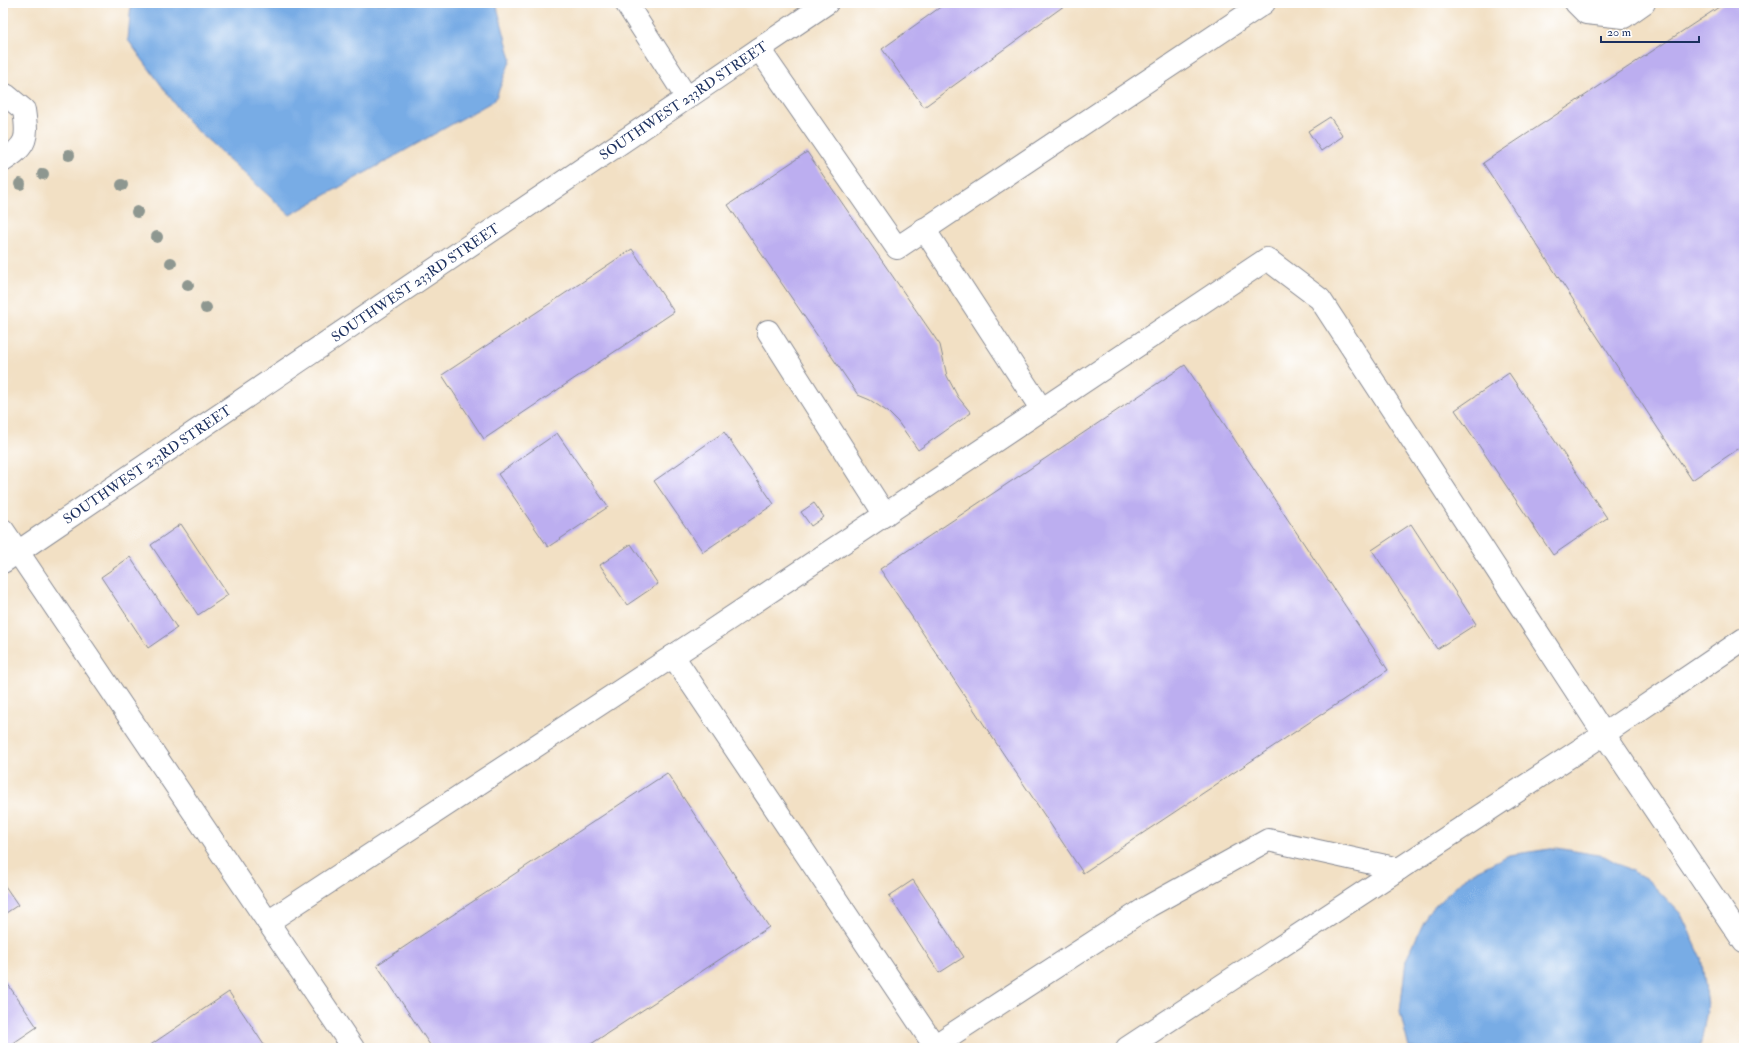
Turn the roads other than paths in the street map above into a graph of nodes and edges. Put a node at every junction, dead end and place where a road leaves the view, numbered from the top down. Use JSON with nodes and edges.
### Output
{"nodes":[{"id":1,"x":626,"y":3,"type":"edge"},
{"id":2,"x":827,"y":3,"type":"edge"},
{"id":3,"x":1264,"y":3,"type":"edge"},
{"id":4,"x":1576,"y":3,"type":"edge"},
{"id":5,"x":1644,"y":3,"type":"edge"},
{"id":6,"x":759,"y":49,"type":"junction"},
{"id":7,"x":3,"y":95,"type":"edge"},
{"id":8,"x":687,"y":98,"type":"junction"},
{"id":9,"x":3,"y":161,"type":"edge"},
{"id":10,"x":924,"y":229,"type":"junction"},
{"id":11,"x":768,"y":331,"type":"dead end"},
{"id":12,"x":1042,"y":410,"type":"junction"},
{"id":13,"x":885,"y":515,"type":"junction"},
{"id":14,"x":3,"y":530,"type":"edge"},
{"id":15,"x":11,"y":557,"type":"edge"},
{"id":16,"x":1744,"y":639,"type":"edge"},
{"id":17,"x":673,"y":656,"type":"junction"},
{"id":18,"x":1604,"y":734,"type":"junction"},
{"id":19,"x":1399,"y":869,"type":"junction"},
{"id":20,"x":268,"y":922,"type":"junction"},
{"id":21,"x":1744,"y":942,"type":"edge"},
{"id":22,"x":935,"y":1047,"type":"edge"},
{"id":23,"x":353,"y":1048,"type":"edge"},
{"id":24,"x":1128,"y":1048,"type":"edge"}],
"edges":[{"from":1,"to":8,"type":"lane"},
{"from":2,"to":6,"type":"lane","name":"SOUTHWEST 233RD STREET"},
{"from":3,"to":10,"type":"lane"},
{"from":4,"to":5,"type":"lane"},
{"from":6,"to":8,"type":"lane","name":"SOUTHWEST 233RD STREET"},
{"from":6,"to":10,"type":"lane"},
{"from":7,"to":9,"type":"lane"},
{"from":8,"to":15,"type":"lane","name":"SOUTHWEST 233RD STREET"},
{"from":10,"to":12,"type":"lane"},
{"from":11,"to":13,"type":"lane"},
{"from":12,"to":13,"type":"lane"},
{"from":12,"to":18,"type":"lane"},
{"from":13,"to":17,"type":"lane"},
{"from":14,"to":15,"type":"lane"},
{"from":15,"to":20,"type":"lane"},
{"from":16,"to":18,"type":"lane"},
{"from":17,"to":20,"type":"lane"},
{"from":17,"to":22,"type":"lane"},
{"from":18,"to":19,"type":"lane"},
{"from":18,"to":21,"type":"lane"},
{"from":19,"to":22,"type":"lane"},
{"from":19,"to":24,"type":"lane"},
{"from":20,"to":23,"type":"lane"}]}
